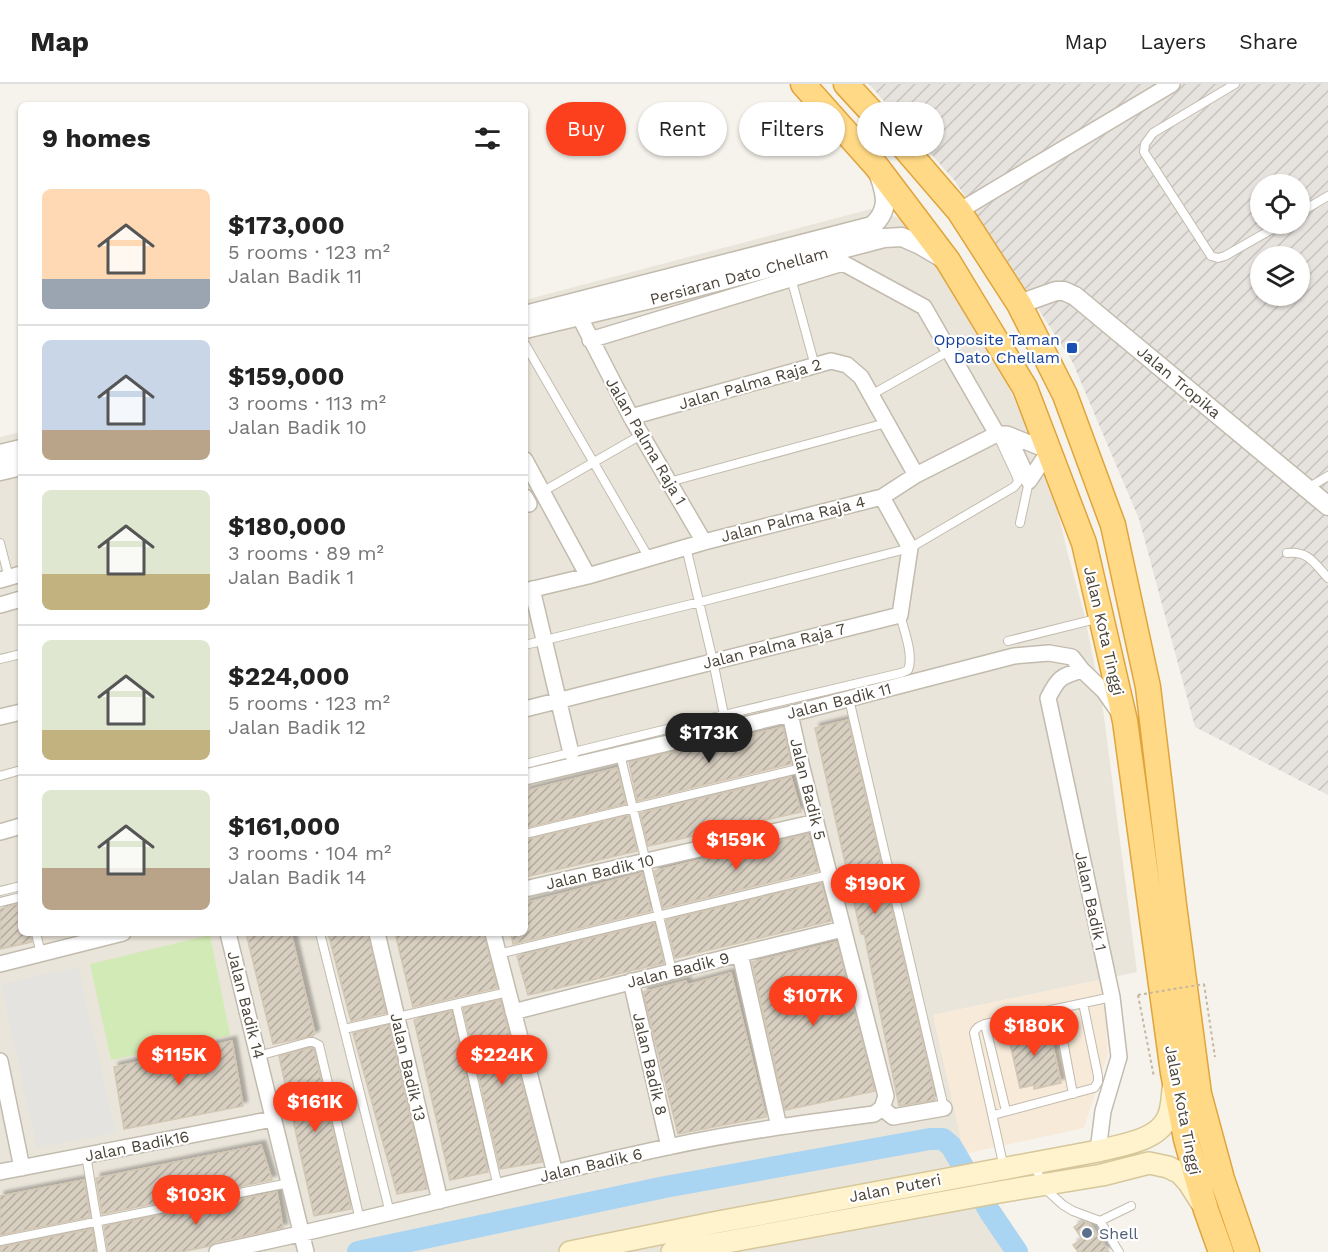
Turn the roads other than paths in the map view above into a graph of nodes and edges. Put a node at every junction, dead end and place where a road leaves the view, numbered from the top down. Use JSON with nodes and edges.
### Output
{"nodes":[{"id":1,"x":803,"y":84,"type":"edge"},
{"id":2,"x":846,"y":84,"type":"edge"},
{"id":3,"x":1172,"y":84,"type":"edge"},
{"id":4,"x":1235,"y":84,"type":"edge"},
{"id":5,"x":877,"y":167,"type":"junction"},
{"id":6,"x":1328,"y":196,"type":"edge"},
{"id":7,"x":1310,"y":207,"type":"edge"},
{"id":8,"x":959,"y":211,"type":"junction"},
{"id":9,"x":1263,"y":234,"type":"edge"},
{"id":10,"x":948,"y":261,"type":"junction"},
{"id":11,"x":791,"y":278,"type":"junction"},
{"id":12,"x":1019,"y":304,"type":"junction"},
{"id":13,"x":575,"y":310,"type":"junction"},
{"id":14,"x":528,"y":315,"type":"edge"},
{"id":15,"x":528,"y":328,"type":"edge"},
{"id":16,"x":590,"y":340,"type":"junction"},
{"id":17,"x":528,"y":349,"type":"edge"},
{"id":18,"x":949,"y":351,"type":"junction"},
{"id":19,"x":815,"y":366,"type":"junction"},
{"id":20,"x":871,"y":395,"type":"junction"},
{"id":21,"x":631,"y":417,"type":"junction"},
{"id":22,"x":886,"y":423,"type":"junction"},
{"id":23,"x":1002,"y":434,"type":"junction"},
{"id":24,"x":641,"y":435,"type":"junction"},
{"id":25,"x":18,"y":449,"type":"edge"},
{"id":26,"x":1049,"y":451,"type":"junction"},
{"id":27,"x":0,"y":454,"type":"edge"},
{"id":28,"x":593,"y":462,"type":"junction"},
{"id":29,"x":528,"y":466,"type":"edge"},
{"id":30,"x":18,"y":467,"type":"edge"},
{"id":31,"x":0,"y":471,"type":"edge"},
{"id":32,"x":915,"y":475,"type":"junction"},
{"id":33,"x":1328,"y":476,"type":"edge"},
{"id":34,"x":1029,"y":481,"type":"junction"},
{"id":35,"x":669,"y":482,"type":"junction"},
{"id":36,"x":1307,"y":489,"type":"junction"},
{"id":37,"x":542,"y":492,"type":"junction"},
{"id":38,"x":882,"y":497,"type":"junction"},
{"id":39,"x":1328,"y":506,"type":"edge"},
{"id":40,"x":1020,"y":523,"type":"dead end"},
{"id":41,"x":704,"y":542,"type":"junction"},
{"id":42,"x":0,"y":543,"type":"edge"},
{"id":43,"x":686,"y":547,"type":"junction"},
{"id":44,"x":909,"y":548,"type":"junction"},
{"id":45,"x":1287,"y":553,"type":"dead end"},
{"id":46,"x":649,"y":558,"type":"junction"},
{"id":47,"x":588,"y":576,"type":"junction"},
{"id":48,"x":10,"y":577,"type":"edge"},
{"id":49,"x":1328,"y":578,"type":"edge"},
{"id":50,"x":528,"y":590,"type":"edge"},
{"id":51,"x":18,"y":601,"type":"edge"},
{"id":52,"x":700,"y":602,"type":"junction"},
{"id":53,"x":0,"y":605,"type":"edge"},
{"id":54,"x":900,"y":615,"type":"junction"},
{"id":55,"x":1101,"y":617,"type":"junction"},
{"id":56,"x":544,"y":640,"type":"junction"},
{"id":57,"x":1008,"y":641,"type":"dead end"},
{"id":58,"x":528,"y":644,"type":"edge"},
{"id":59,"x":18,"y":655,"type":"edge"},
{"id":60,"x":0,"y":659,"type":"edge"},
{"id":61,"x":714,"y":661,"type":"junction"},
{"id":62,"x":1082,"y":670,"type":"junction"},
{"id":63,"x":849,"y":699,"type":"junction"},
{"id":64,"x":559,"y":701,"type":"junction"},
{"id":65,"x":528,"y":708,"type":"edge"},
{"id":66,"x":18,"y":713,"type":"edge"},
{"id":67,"x":790,"y":714,"type":"junction"},
{"id":68,"x":724,"y":715,"type":"junction"},
{"id":69,"x":0,"y":717,"type":"edge"},
{"id":70,"x":1125,"y":721,"type":"junction"},
{"id":71,"x":571,"y":753,"type":"junction"},
{"id":72,"x":620,"y":754,"type":"junction"},
{"id":73,"x":528,"y":763,"type":"edge"},
{"id":74,"x":802,"y":768,"type":"junction"},
{"id":75,"x":18,"y":771,"type":"edge"},
{"id":76,"x":0,"y":776,"type":"edge"},
{"id":77,"x":528,"y":776,"type":"edge"},
{"id":78,"x":633,"y":808,"type":"junction"},
{"id":79,"x":816,"y":822,"type":"junction"},
{"id":80,"x":18,"y":827,"type":"edge"},
{"id":81,"x":0,"y":832,"type":"edge"},
{"id":82,"x":528,"y":833,"type":"edge"},
{"id":83,"x":646,"y":861,"type":"junction"},
{"id":84,"x":830,"y":875,"type":"junction"},
{"id":85,"x":18,"y":887,"type":"edge"},
{"id":86,"x":528,"y":888,"type":"edge"},
{"id":87,"x":0,"y":891,"type":"edge"},
{"id":88,"x":18,"y":898,"type":"edge"},
{"id":89,"x":0,"y":902,"type":"edge"},
{"id":90,"x":659,"y":916,"type":"junction"},
{"id":91,"x":843,"y":929,"type":"junction"},
{"id":92,"x":37,"y":936,"type":"edge"},
{"id":93,"x":111,"y":936,"type":"edge"},
{"id":94,"x":229,"y":936,"type":"edge"},
{"id":95,"x":321,"y":936,"type":"edge"},
{"id":96,"x":378,"y":936,"type":"edge"},
{"id":97,"x":494,"y":936,"type":"edge"},
{"id":98,"x":41,"y":954,"type":"junction"},
{"id":99,"x":498,"y":954,"type":"junction"},
{"id":100,"x":740,"y":954,"type":"junction"},
{"id":101,"x":0,"y":964,"type":"edge"},
{"id":102,"x":672,"y":971,"type":"junction"},
{"id":103,"x":631,"y":981,"type":"junction"},
{"id":104,"x":508,"y":992,"type":"junction"},
{"id":105,"x":1112,"y":997,"type":"junction"},
{"id":106,"x":1083,"y":1003,"type":"junction"},
{"id":107,"x":456,"y":1004,"type":"junction"},
{"id":108,"x":1057,"y":1009,"type":"junction"},
{"id":109,"x":513,"y":1012,"type":"junction"},
{"id":110,"x":397,"y":1018,"type":"junction"},
{"id":111,"x":985,"y":1024,"type":"junction"},
{"id":112,"x":344,"y":1029,"type":"junction"},
{"id":113,"x":258,"y":1056,"type":"junction"},
{"id":114,"x":0,"y":1061,"type":"edge"},
{"id":115,"x":1164,"y":1079,"type":"junction"},
{"id":116,"x":1073,"y":1094,"type":"junction"},
{"id":117,"x":882,"y":1108,"type":"junction"},
{"id":118,"x":944,"y":1108,"type":"joint"},
{"id":119,"x":1006,"y":1111,"type":"junction"},
{"id":120,"x":993,"y":1115,"type":"junction"},
{"id":121,"x":273,"y":1119,"type":"junction"},
{"id":122,"x":780,"y":1127,"type":"junction"},
{"id":123,"x":669,"y":1147,"type":"junction"},
{"id":124,"x":1098,"y":1150,"type":"junction"},
{"id":125,"x":86,"y":1155,"type":"junction"},
{"id":126,"x":1035,"y":1162,"type":"junction"},
{"id":127,"x":22,"y":1168,"type":"junction"},
{"id":128,"x":999,"y":1169,"type":"junction"},
{"id":129,"x":0,"y":1172,"type":"edge"},
{"id":130,"x":555,"y":1173,"type":"junction"},
{"id":131,"x":289,"y":1183,"type":"junction"},
{"id":132,"x":1041,"y":1185,"type":"junction"},
{"id":133,"x":498,"y":1187,"type":"junction"},
{"id":134,"x":440,"y":1201,"type":"junction"},
{"id":135,"x":1131,"y":1206,"type":"dead end"},
{"id":136,"x":1206,"y":1210,"type":"junction"},
{"id":137,"x":390,"y":1213,"type":"junction"},
{"id":138,"x":360,"y":1220,"type":"junction"},
{"id":139,"x":97,"y":1221,"type":"junction"},
{"id":140,"x":1101,"y":1221,"type":"junction"},
{"id":141,"x":715,"y":1233,"type":"junction"},
{"id":142,"x":0,"y":1241,"type":"edge"},
{"id":143,"x":304,"y":1244,"type":"edge"},
{"id":144,"x":102,"y":1252,"type":"edge"},
{"id":145,"x":217,"y":1252,"type":"edge"},
{"id":146,"x":570,"y":1252,"type":"edge"},
{"id":147,"x":672,"y":1252,"type":"edge"},
{"id":148,"x":1119,"y":1252,"type":"edge"},
{"id":149,"x":1221,"y":1252,"type":"edge"},
{"id":150,"x":1247,"y":1252,"type":"edge"}],
"edges":[{"from":1,"to":5,"type":"highway","name":"Jalan Kota Tinggi"},
{"from":2,"to":8,"type":"highway","name":"Jalan Kota Tinggi"},
{"from":3,"to":8,"type":"street"},
{"from":4,"to":9,"type":"lane"},
{"from":5,"to":10,"type":"highway","name":"Jalan Kota Tinggi"},
{"from":5,"to":13,"type":"street","name":"Persiaran Dato Chellam"},
{"from":6,"to":7,"type":"lane"},
{"from":8,"to":12,"type":"highway","name":"Jalan Kota Tinggi"},
{"from":10,"to":13,"type":"street","name":"Persiaran Dato Chellam"},
{"from":10,"to":26,"type":"highway","name":"Jalan Kota Tinggi"},
{"from":11,"to":16,"type":"street"},
{"from":11,"to":18,"type":"street"},
{"from":11,"to":19,"type":"lane"},
{"from":12,"to":36,"type":"street","name":"Jalan Tropika"},
{"from":12,"to":150,"type":"highway","name":"Jalan Kota Tinggi"},
{"from":13,"to":14,"type":"street","name":"Persiaran Dato Chellam"},
{"from":13,"to":15,"type":"street","name":"Persiaran Dato Chellam"},
{"from":13,"to":16,"type":"street","name":"Jalan Palma Raja 1"},
{"from":16,"to":21,"type":"street","name":"Jalan Palma Raja 1"},
{"from":17,"to":28,"type":"lane"},
{"from":18,"to":20,"type":"lane"},
{"from":18,"to":23,"type":"street"},
{"from":19,"to":20,"type":"street","name":"Jalan Palma Raja 2"},
{"from":19,"to":21,"type":"street","name":"Jalan Palma Raja 2"},
{"from":20,"to":22,"type":"street","name":"Jalan Palma Raja 2"},
{"from":21,"to":24,"type":"street","name":"Jalan Palma Raja 1"},
{"from":22,"to":32,"type":"street","name":"Jalan Palma Raja 2"},
{"from":22,"to":35,"type":"lane"},
{"from":23,"to":26,"type":"street"},
{"from":23,"to":32,"type":"street","name":"Jalan Palma Raja 4"},
{"from":23,"to":34,"type":"street"},
{"from":23,"to":44,"type":"lane"},
{"from":24,"to":28,"type":"lane"},
{"from":24,"to":35,"type":"street","name":"Jalan Palma Raja 1"},
{"from":25,"to":27,"type":"street"},
{"from":26,"to":34,"type":"street"},
{"from":26,"to":55,"type":"highway","name":"Jalan Kota Tinggi"},
{"from":28,"to":37,"type":"lane"},
{"from":28,"to":46,"type":"lane"},
{"from":29,"to":37,"type":"street"},
{"from":30,"to":31,"type":"street"},
{"from":32,"to":38,"type":"street","name":"Jalan Palma Raja 4"},
{"from":33,"to":36,"type":"lane"},
{"from":34,"to":40,"type":"lane"},
{"from":35,"to":41,"type":"street","name":"Jalan Palma Raja 1"},
{"from":36,"to":39,"type":"street","name":"Jalan Tropika"},
{"from":37,"to":47,"type":"street"},
{"from":38,"to":41,"type":"street","name":"Jalan Palma Raja 4"},
{"from":38,"to":44,"type":"street"},
{"from":41,"to":43,"type":"street","name":"Jalan Palma Raja 4"},
{"from":42,"to":48,"type":"lane"},
{"from":43,"to":46,"type":"street","name":"Jalan Palma Raja 4"},
{"from":43,"to":52,"type":"lane"},
{"from":44,"to":52,"type":"lane"},
{"from":44,"to":54,"type":"street"},
{"from":45,"to":49,"type":"lane"},
{"from":46,"to":47,"type":"street","name":"Jalan Palma Raja 4"},
{"from":47,"to":50,"type":"street","name":"Jalan Palma Raja 4"},
{"from":50,"to":56,"type":"street"},
{"from":51,"to":53,"type":"street"},
{"from":52,"to":56,"type":"lane"},
{"from":52,"to":61,"type":"lane"},
{"from":54,"to":61,"type":"street","name":"Jalan Palma Raja 7"},
{"from":54,"to":68,"type":"lane"},
{"from":55,"to":57,"type":"lane"},
{"from":55,"to":70,"type":"highway","name":"Jalan Kota Tinggi"},
{"from":56,"to":58,"type":"lane"},
{"from":56,"to":64,"type":"street"},
{"from":59,"to":60,"type":"lane"},
{"from":61,"to":64,"type":"street","name":"Jalan Palma Raja 7"},
{"from":61,"to":68,"type":"lane"},
{"from":62,"to":63,"type":"street","name":"Jalan Badik 11"},
{"from":62,"to":70,"type":"street","name":"Jalan Badik 11"},
{"from":62,"to":105,"type":"street","name":"Jalan Badik 1"},
{"from":63,"to":67,"type":"street","name":"Jalan Badik 11"},
{"from":63,"to":118,"type":"lane"},
{"from":64,"to":65,"type":"street","name":"Jalan Palma Raja 7"},
{"from":64,"to":71,"type":"street"},
{"from":66,"to":69,"type":"street"},
{"from":67,"to":72,"type":"street","name":"Jalan Badik 11"},
{"from":67,"to":74,"type":"street","name":"Jalan Badik 5"},
{"from":68,"to":71,"type":"lane"},
{"from":70,"to":115,"type":"highway","name":"Jalan Kota Tinggi"},
{"from":71,"to":73,"type":"lane"},
{"from":72,"to":77,"type":"street","name":"Jalan Badik 11"},
{"from":72,"to":78,"type":"lane"},
{"from":74,"to":78,"type":"lane"},
{"from":74,"to":79,"type":"street","name":"Jalan Badik 5"},
{"from":75,"to":76,"type":"lane"},
{"from":78,"to":82,"type":"lane"},
{"from":78,"to":83,"type":"lane"},
{"from":79,"to":83,"type":"street","name":"Jalan Badik 10"},
{"from":79,"to":84,"type":"street","name":"Jalan Badik 5"},
{"from":80,"to":81,"type":"street"},
{"from":83,"to":86,"type":"street","name":"Jalan Badik 10"},
{"from":83,"to":90,"type":"lane"},
{"from":84,"to":90,"type":"lane"},
{"from":84,"to":91,"type":"street","name":"Jalan Badik 5"},
{"from":85,"to":87,"type":"lane"},
{"from":88,"to":89,"type":"lane"},
{"from":90,"to":99,"type":"lane"},
{"from":90,"to":102,"type":"lane"},
{"from":91,"to":100,"type":"street","name":"Jalan Badik 9"},
{"from":91,"to":117,"type":"street","name":"Jalan Badik 5"},
{"from":92,"to":98,"type":"lane"},
{"from":93,"to":98,"type":"street"},
{"from":94,"to":113,"type":"street","name":"Jalan Badik 14"},
{"from":95,"to":112,"type":"lane"},
{"from":96,"to":110,"type":"street","name":"Jalan Badik 13"},
{"from":97,"to":99,"type":"street"},
{"from":98,"to":101,"type":"street"},
{"from":99,"to":104,"type":"street"},
{"from":100,"to":102,"type":"street","name":"Jalan Badik 9"},
{"from":100,"to":122,"type":"street"},
{"from":102,"to":103,"type":"street","name":"Jalan Badik 9"},
{"from":103,"to":109,"type":"street","name":"Jalan Badik 9"},
{"from":103,"to":123,"type":"street","name":"Jalan Badik 8"},
{"from":104,"to":107,"type":"lane"},
{"from":104,"to":109,"type":"street"},
{"from":105,"to":106,"type":"lane"},
{"from":105,"to":124,"type":"street","name":"Jalan Badik 1"},
{"from":106,"to":108,"type":"lane"},
{"from":106,"to":116,"type":"lane"},
{"from":107,"to":110,"type":"lane"},
{"from":107,"to":133,"type":"lane"},
{"from":108,"to":111,"type":"lane"},
{"from":108,"to":116,"type":"lane"},
{"from":109,"to":130,"type":"street"},
{"from":110,"to":112,"type":"lane"},
{"from":110,"to":134,"type":"street","name":"Jalan Badik 13"},
{"from":111,"to":119,"type":"lane"},
{"from":111,"to":120,"type":"lane"},
{"from":112,"to":137,"type":"lane"},
{"from":113,"to":121,"type":"street","name":"Jalan Badik 14"},
{"from":113,"to":138,"type":"lane"},
{"from":114,"to":127,"type":"street"},
{"from":115,"to":124,"type":"main road","name":"Jalan Puteri"},
{"from":115,"to":136,"type":"highway","name":"Jalan Kota Tinggi"},
{"from":116,"to":119,"type":"lane"},
{"from":117,"to":118,"type":"street"},
{"from":117,"to":122,"type":"street","name":"Jalan Badik 6"},
{"from":119,"to":120,"type":"lane"},
{"from":120,"to":128,"type":"lane"},
{"from":121,"to":125,"type":"street","name":"Jalan Badik16"},
{"from":121,"to":131,"type":"street","name":"Jalan Badik 14"},
{"from":122,"to":123,"type":"street","name":"Jalan Badik 6"},
{"from":123,"to":130,"type":"street","name":"Jalan Badik 6"},
{"from":124,"to":126,"type":"main road","name":"Jalan Puteri"},
{"from":125,"to":127,"type":"street","name":"Jalan Badik16"},
{"from":125,"to":139,"type":"lane"},
{"from":126,"to":128,"type":"main road","name":"Jalan Puteri"},
{"from":126,"to":132,"type":"lane"},
{"from":127,"to":129,"type":"street","name":"Jalan Badik16"},
{"from":128,"to":141,"type":"main road","name":"Jalan Puteri"},
{"from":130,"to":133,"type":"street","name":"Jalan Badik 6"},
{"from":131,"to":139,"type":"lane"},
{"from":131,"to":143,"type":"street","name":"Jalan Badik 14"},
{"from":132,"to":136,"type":"main road","name":"Jalan Puteri"},
{"from":132,"to":140,"type":"lane"},
{"from":132,"to":141,"type":"main road","name":"Jalan Puteri"},
{"from":133,"to":134,"type":"street","name":"Jalan Badik 6"},
{"from":134,"to":137,"type":"street","name":"Jalan Badik 6"},
{"from":135,"to":140,"type":"lane"},
{"from":136,"to":149,"type":"highway","name":"Jalan Kota Tinggi"},
{"from":137,"to":138,"type":"street","name":"Jalan Badik 6"},
{"from":138,"to":143,"type":"street","name":"Jalan Badik 6"},
{"from":139,"to":142,"type":"lane"},
{"from":139,"to":144,"type":"lane"},
{"from":140,"to":148,"type":"lane"},
{"from":141,"to":146,"type":"main road","name":"Jalan Puteri"},
{"from":141,"to":147,"type":"main road","name":"Jalan Puteri"},
{"from":143,"to":145,"type":"street","name":"Jalan Badik 6"}]}
